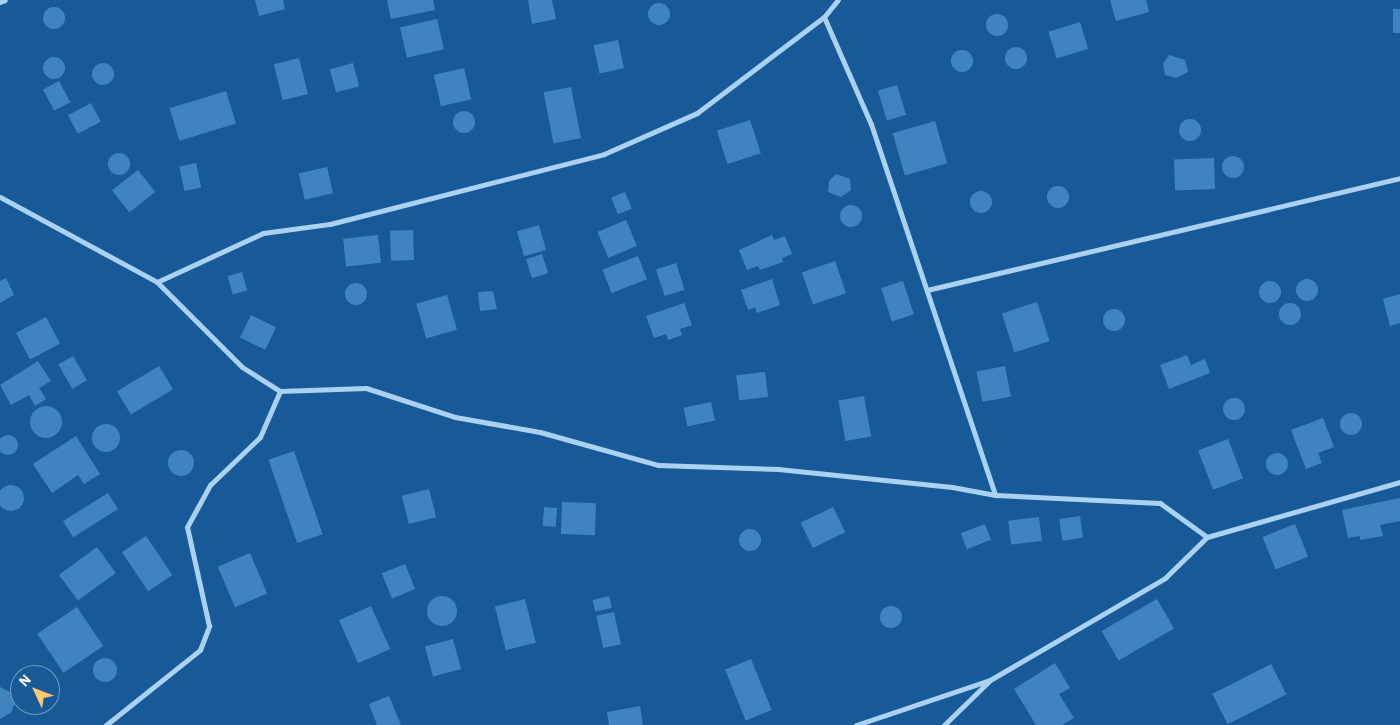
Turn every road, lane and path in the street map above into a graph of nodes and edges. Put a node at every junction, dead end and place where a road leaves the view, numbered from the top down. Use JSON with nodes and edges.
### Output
{"nodes":[{"id":1,"x":5,"y":0,"type":"edge"},
{"id":2,"x":838,"y":0,"type":"edge"},
{"id":3,"x":0,"y":2,"type":"edge"},
{"id":4,"x":824,"y":17,"type":"junction"},
{"id":5,"x":1400,"y":178,"type":"edge"},
{"id":6,"x":0,"y":197,"type":"edge"},
{"id":7,"x":157,"y":282,"type":"junction"},
{"id":8,"x":927,"y":290,"type":"junction"},
{"id":9,"x":280,"y":391,"type":"junction"},
{"id":10,"x":1400,"y":482,"type":"edge"},
{"id":11,"x":995,"y":495,"type":"junction"},
{"id":12,"x":1207,"y":536,"type":"junction"},
{"id":13,"x":990,"y":680,"type":"junction"},
{"id":14,"x":106,"y":725,"type":"edge"},
{"id":15,"x":856,"y":725,"type":"edge"},
{"id":16,"x":944,"y":725,"type":"edge"}],
"edges":[{"from":1,"to":3,"type":"street"},
{"from":2,"to":4,"type":"street"},
{"from":4,"to":7,"type":"street"},
{"from":4,"to":8,"type":"street"},
{"from":5,"to":8,"type":"street"},
{"from":6,"to":7,"type":"street"},
{"from":7,"to":9,"type":"street"},
{"from":8,"to":11,"type":"street"},
{"from":9,"to":11,"type":"street"},
{"from":9,"to":14,"type":"street"},
{"from":10,"to":12,"type":"street"},
{"from":11,"to":12,"type":"street"},
{"from":12,"to":13,"type":"street"},
{"from":13,"to":15,"type":"street"},
{"from":13,"to":16,"type":"street"}]}
